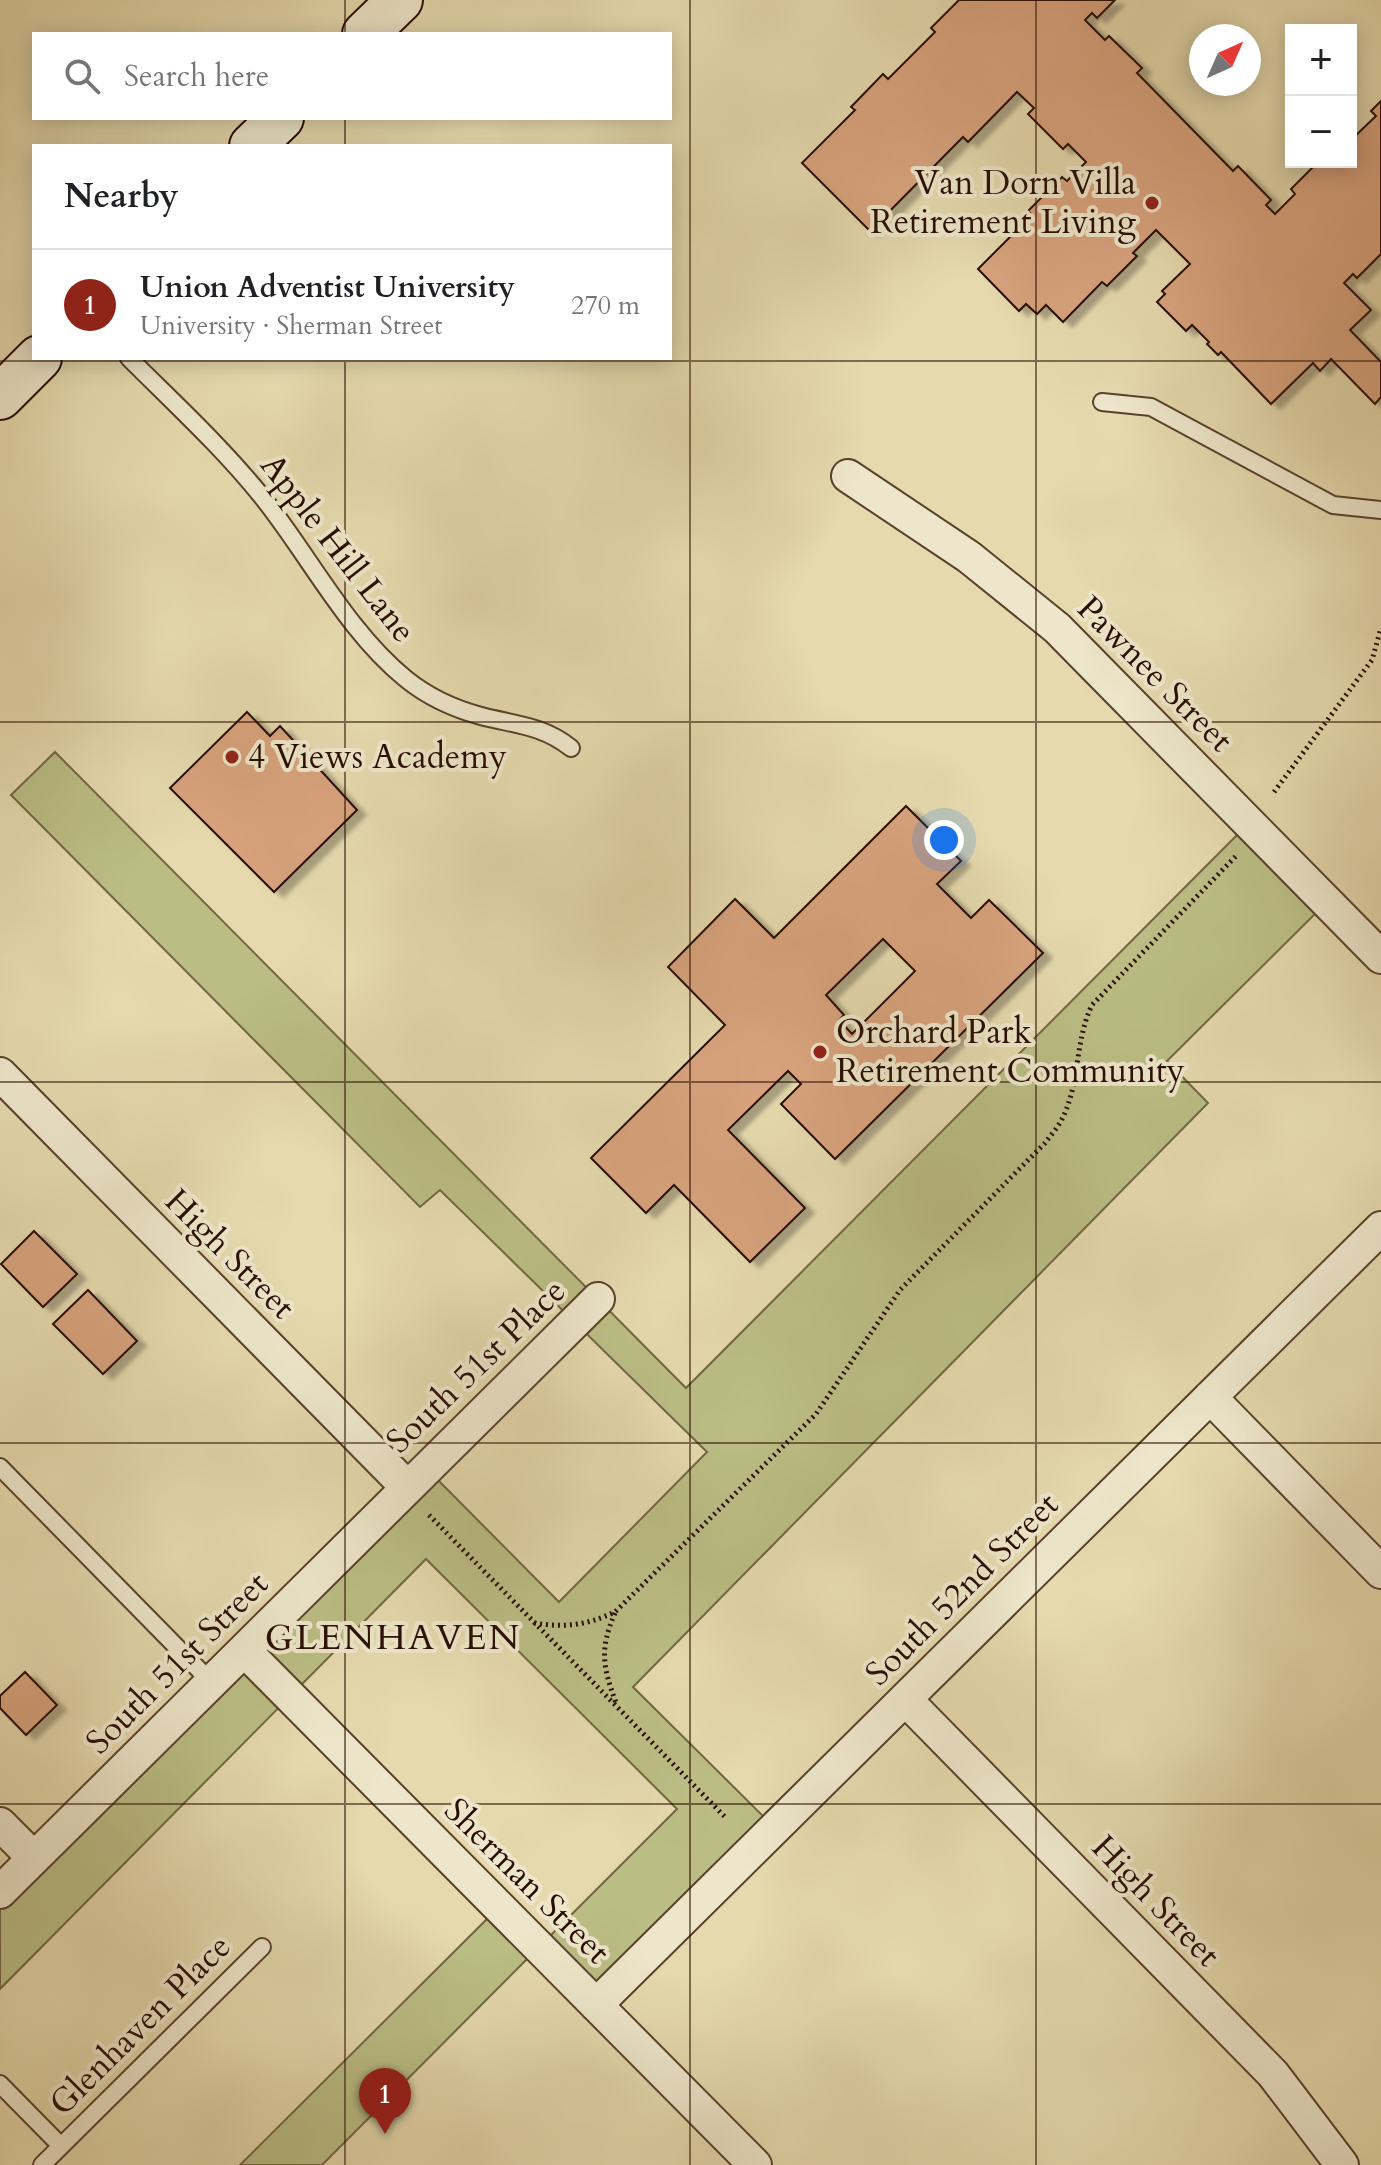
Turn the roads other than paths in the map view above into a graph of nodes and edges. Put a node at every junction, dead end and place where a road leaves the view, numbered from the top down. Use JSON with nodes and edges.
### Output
{"nodes":[{"id":1,"x":399,"y":0,"type":"edge"},
{"id":2,"x":367,"y":32,"type":"edge"},
{"id":3,"x":279,"y":120,"type":"edge"},
{"id":4,"x":254,"y":144,"type":"edge"},
{"id":5,"x":37,"y":360,"type":"edge"},
{"id":6,"x":131,"y":360,"type":"edge"},
{"id":7,"x":0,"y":397,"type":"edge"},
{"id":8,"x":1102,"y":402,"type":"dead end"},
{"id":9,"x":848,"y":476,"type":"dead end"},
{"id":10,"x":1381,"y":510,"type":"edge"},
{"id":11,"x":571,"y":748,"type":"dead end"},
{"id":12,"x":1381,"y":957,"type":"edge"},
{"id":13,"x":0,"y":1074,"type":"edge"},
{"id":14,"x":1381,"y":1228,"type":"edge"},
{"id":15,"x":598,"y":1299,"type":"dead end"},
{"id":16,"x":1210,"y":1397,"type":"junction"},
{"id":17,"x":0,"y":1467,"type":"edge"},
{"id":18,"x":407,"y":1487,"type":"junction"},
{"id":19,"x":1381,"y":1572,"type":"edge"},
{"id":20,"x":244,"y":1650,"type":"junction"},
{"id":21,"x":211,"y":1682,"type":"junction"},
{"id":22,"x":905,"y":1699,"type":"junction"},
{"id":23,"x":0,"y":1824,"type":"edge"},
{"id":24,"x":34,"y":1858,"type":"junction"},
{"id":25,"x":0,"y":1892,"type":"edge"},
{"id":26,"x":262,"y":1947,"type":"dead end"},
{"id":27,"x":596,"y":2005,"type":"junction"},
{"id":28,"x":0,"y":2084,"type":"edge"},
{"id":29,"x":61,"y":2146,"type":"junction"},
{"id":30,"x":42,"y":2165,"type":"edge"},
{"id":31,"x":755,"y":2165,"type":"edge"},
{"id":32,"x":1342,"y":2165,"type":"edge"}],
"edges":[{"from":1,"to":2,"type":"main road"},
{"from":3,"to":4,"type":"main road"},
{"from":5,"to":7,"type":"main road"},
{"from":6,"to":11,"type":"lane","name":"Apple Hill Lane"},
{"from":8,"to":10,"type":"lane"},
{"from":9,"to":12,"type":"street","name":"Pawnee Street"},
{"from":13,"to":18,"type":"street","name":"High Street"},
{"from":14,"to":16,"type":"street","name":"South 52nd Street"},
{"from":15,"to":18,"type":"street","name":"South 51st Place"},
{"from":16,"to":19,"type":"street"},
{"from":16,"to":22,"type":"street","name":"South 52nd Street"},
{"from":17,"to":21,"type":"lane"},
{"from":18,"to":20,"type":"street","name":"South 51st Street"},
{"from":20,"to":21,"type":"street","name":"South 51st Street"},
{"from":20,"to":27,"type":"street","name":"Sherman Street"},
{"from":21,"to":24,"type":"street","name":"South 51st Street"},
{"from":22,"to":27,"type":"street","name":"South 52nd Street"},
{"from":22,"to":32,"type":"street","name":"High Street"},
{"from":23,"to":24,"type":"street"},
{"from":24,"to":25,"type":"street","name":"South 51st Street"},
{"from":26,"to":29,"type":"lane","name":"Glenhaven Place"},
{"from":27,"to":31,"type":"street","name":"Sherman Street"},
{"from":28,"to":29,"type":"lane","name":"Glenhaven Place"},
{"from":29,"to":30,"type":"lane","name":"Glenhaven Place"}]}
